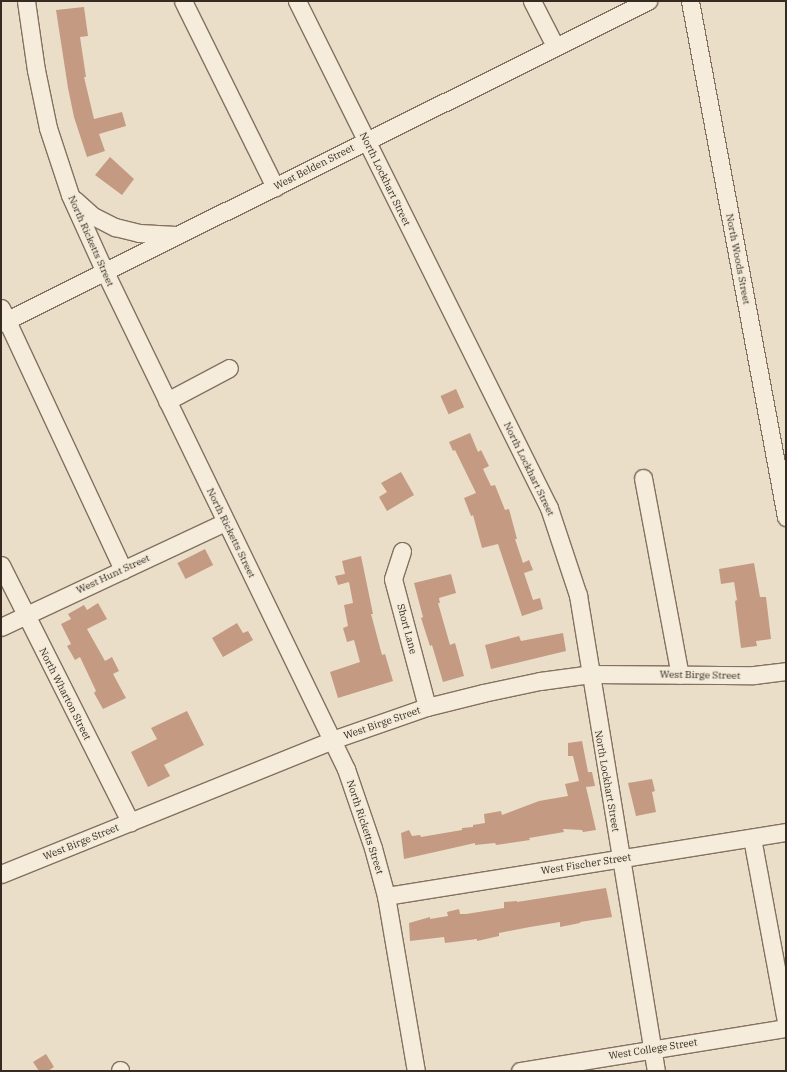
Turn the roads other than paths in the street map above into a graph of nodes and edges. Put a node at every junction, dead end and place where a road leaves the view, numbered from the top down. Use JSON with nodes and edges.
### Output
{"nodes":[{"id":1,"x":26,"y":1,"type":"edge"},
{"id":2,"x":183,"y":1,"type":"edge"},
{"id":3,"x":297,"y":1,"type":"edge"},
{"id":4,"x":532,"y":1,"type":"edge"},
{"id":5,"x":648,"y":1,"type":"edge"},
{"id":6,"x":690,"y":1,"type":"edge"},
{"id":7,"x":555,"y":46,"type":"junction"},
{"id":8,"x":366,"y":141,"type":"junction"},
{"id":9,"x":275,"y":187,"type":"junction"},
{"id":10,"x":70,"y":195,"type":"junction"},
{"id":11,"x":180,"y":235,"type":"junction"},
{"id":12,"x":104,"y":270,"type":"junction"},
{"id":13,"x":3,"y":317,"type":"edge"},
{"id":14,"x":229,"y":368,"type":"dead end"},
{"id":15,"x":167,"y":401,"type":"junction"},
{"id":16,"x":643,"y":478,"type":"dead end"},
{"id":17,"x":783,"y":490,"type":"edge"},
{"id":18,"x":786,"y":517,"type":"edge"},
{"id":19,"x":225,"y":522,"type":"junction"},
{"id":20,"x":402,"y":551,"type":"dead end"},
{"id":21,"x":1,"y":565,"type":"edge"},
{"id":22,"x":123,"y":570,"type":"junction"},
{"id":23,"x":25,"y":616,"type":"junction"},
{"id":24,"x":1,"y":627,"type":"edge"},
{"id":25,"x":786,"y":671,"type":"edge"},
{"id":26,"x":591,"y":674,"type":"junction"},
{"id":27,"x":680,"y":675,"type":"junction"},
{"id":28,"x":427,"y":707,"type":"junction"},
{"id":29,"x":332,"y":740,"type":"junction"},
{"id":30,"x":130,"y":822,"type":"junction"},
{"id":31,"x":786,"y":832,"type":"edge"},
{"id":32,"x":752,"y":838,"type":"junction"},
{"id":33,"x":620,"y":858,"type":"junction"},
{"id":34,"x":1,"y":874,"type":"edge"},
{"id":35,"x":386,"y":896,"type":"junction"},
{"id":36,"x":786,"y":1022,"type":"edge"},
{"id":37,"x":786,"y":1028,"type":"edge"},
{"id":38,"x":653,"y":1049,"type":"junction"},
{"id":39,"x":416,"y":1071,"type":"edge"},
{"id":40,"x":520,"y":1071,"type":"edge"},
{"id":41,"x":656,"y":1071,"type":"edge"}],
"edges":[{"from":1,"to":10,"type":"street","name":"North Ricketts Street"},
{"from":2,"to":9,"type":"street"},
{"from":3,"to":8,"type":"street","name":"North Lockhart Street"},
{"from":4,"to":7,"type":"street"},
{"from":5,"to":7,"type":"street","name":"West Belden Street"},
{"from":6,"to":17,"type":"street","name":"North Woods Street"},
{"from":7,"to":8,"type":"street","name":"West Belden Street"},
{"from":8,"to":9,"type":"street","name":"West Belden Street"},
{"from":8,"to":26,"type":"street","name":"North Lockhart Street"},
{"from":9,"to":11,"type":"street","name":"West Belden Street"},
{"from":10,"to":11,"type":"street"},
{"from":10,"to":12,"type":"street","name":"North Ricketts Street"},
{"from":11,"to":12,"type":"street","name":"West Belden Street"},
{"from":12,"to":13,"type":"street","name":"West Belden Street"},
{"from":12,"to":15,"type":"street","name":"North Ricketts Street"},
{"from":13,"to":22,"type":"street"},
{"from":14,"to":15,"type":"street"},
{"from":15,"to":19,"type":"street","name":"North Ricketts Street"},
{"from":16,"to":27,"type":"street"},
{"from":17,"to":18,"type":"street","name":"North Woods Street"},
{"from":19,"to":22,"type":"street","name":"West Hunt Street"},
{"from":19,"to":29,"type":"street","name":"North Ricketts Street"},
{"from":20,"to":28,"type":"street","name":"Short Lane"},
{"from":21,"to":23,"type":"street","name":"North Wharton Street"},
{"from":22,"to":23,"type":"street","name":"West Hunt Street"},
{"from":23,"to":24,"type":"street","name":"West Hunt Street"},
{"from":23,"to":30,"type":"street","name":"North Wharton Street"},
{"from":25,"to":27,"type":"street","name":"West Birge Street"},
{"from":26,"to":27,"type":"street","name":"West Birge Street"},
{"from":26,"to":28,"type":"street","name":"West Birge Street"},
{"from":26,"to":33,"type":"street","name":"North Lockhart Street"},
{"from":28,"to":29,"type":"street","name":"West Birge Street"},
{"from":29,"to":30,"type":"street","name":"West Birge Street"},
{"from":29,"to":35,"type":"street","name":"North Ricketts Street"},
{"from":30,"to":34,"type":"street","name":"West Birge Street"},
{"from":31,"to":32,"type":"street","name":"West Fischer Street"},
{"from":32,"to":33,"type":"street","name":"West Fischer Street"},
{"from":32,"to":36,"type":"street"},
{"from":33,"to":35,"type":"street","name":"West Fischer Street"},
{"from":33,"to":38,"type":"street","name":"North Lockhart Street"},
{"from":35,"to":39,"type":"street","name":"North Ricketts Street"},
{"from":37,"to":38,"type":"street","name":"West College Street"},
{"from":38,"to":40,"type":"street","name":"West College Street"},
{"from":38,"to":41,"type":"street","name":"North Lockhart Street"}]}
